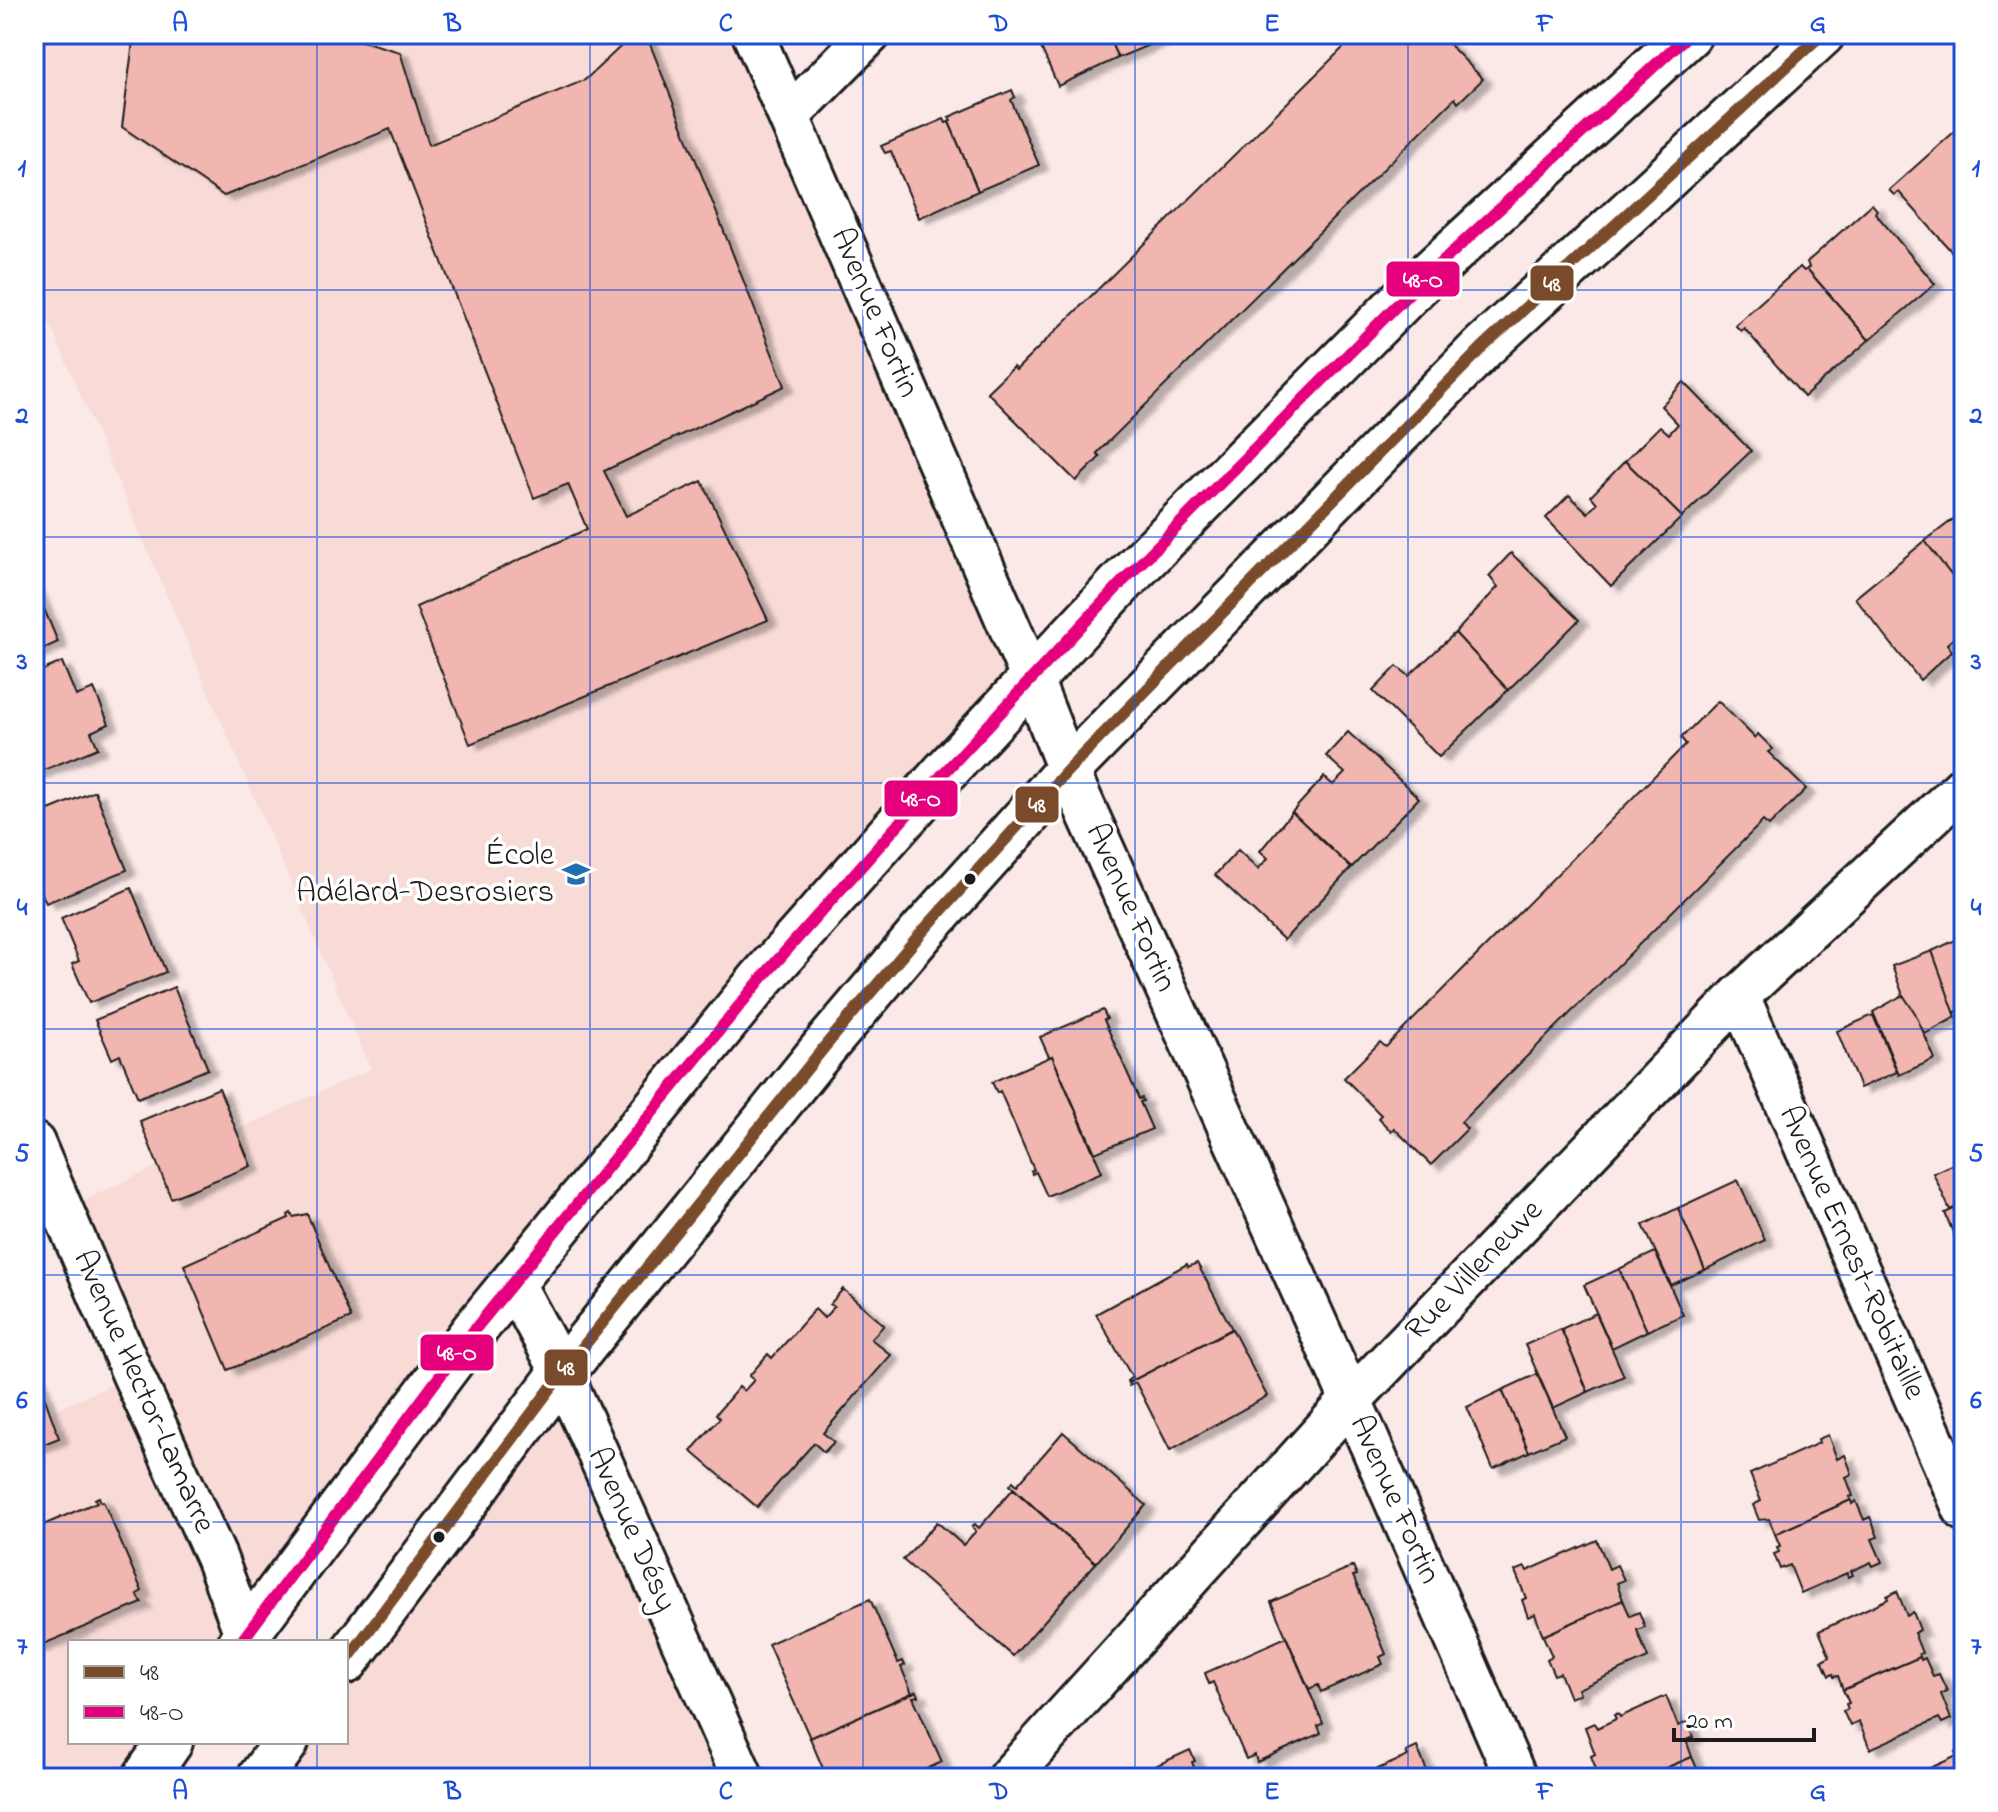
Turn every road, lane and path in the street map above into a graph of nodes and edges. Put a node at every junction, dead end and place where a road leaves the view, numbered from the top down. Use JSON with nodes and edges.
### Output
{"nodes":[{"id":1,"x":753,"y":34,"type":"edge"},
{"id":2,"x":870,"y":34,"type":"edge"},
{"id":3,"x":1689,"y":34,"type":"edge"},
{"id":4,"x":1822,"y":34,"type":"edge"},
{"id":5,"x":789,"y":116,"type":"junction"},
{"id":6,"x":1032,"y":679,"type":"junction"},
{"id":7,"x":1068,"y":770,"type":"junction"},
{"id":8,"x":1964,"y":786,"type":"edge"},
{"id":9,"x":1739,"y":996,"type":"junction"},
{"id":10,"x":34,"y":1143,"type":"edge"},
{"id":11,"x":514,"y":1284,"type":"junction"},
{"id":12,"x":562,"y":1373,"type":"junction"},
{"id":13,"x":1351,"y":1400,"type":"junction"},
{"id":14,"x":1964,"y":1510,"type":"edge"},
{"id":15,"x":245,"y":1640,"type":"edge"},
{"id":16,"x":348,"y":1658,"type":"edge"},
{"id":17,"x":169,"y":1744,"type":"edge"},
{"id":18,"x":285,"y":1744,"type":"edge"},
{"id":19,"x":145,"y":1778,"type":"edge"},
{"id":20,"x":260,"y":1778,"type":"edge"},
{"id":21,"x":743,"y":1778,"type":"edge"},
{"id":22,"x":1008,"y":1778,"type":"edge"},
{"id":23,"x":1516,"y":1778,"type":"edge"}],
"edges":[{"from":1,"to":5,"type":"street","name":"Avenue Fortin"},
{"from":2,"to":5,"type":"street"},
{"from":3,"to":6,"type":"main road"},
{"from":4,"to":7,"type":"main road"},
{"from":5,"to":6,"type":"street","name":"Avenue Fortin"},
{"from":6,"to":7,"type":"street","name":"Avenue Fortin"},
{"from":6,"to":11,"type":"main road"},
{"from":7,"to":12,"type":"main road"},
{"from":7,"to":13,"type":"street","name":"Avenue Fortin"},
{"from":8,"to":9,"type":"street","name":"Rue Villeneuve"},
{"from":9,"to":13,"type":"street","name":"Rue Villeneuve"},
{"from":9,"to":14,"type":"street","name":"Avenue Ernest-Robitaille"},
{"from":10,"to":15,"type":"street","name":"Avenue Hector-Lamarre"},
{"from":11,"to":12,"type":"street","name":"Avenue Désy"},
{"from":11,"to":15,"type":"main road"},
{"from":12,"to":16,"type":"main road"},
{"from":12,"to":21,"type":"street","name":"Avenue Désy"},
{"from":13,"to":22,"type":"street","name":"Rue Villeneuve"},
{"from":13,"to":23,"type":"street","name":"Avenue Fortin"},
{"from":17,"to":19,"type":"main road"},
{"from":18,"to":20,"type":"main road"}]}
